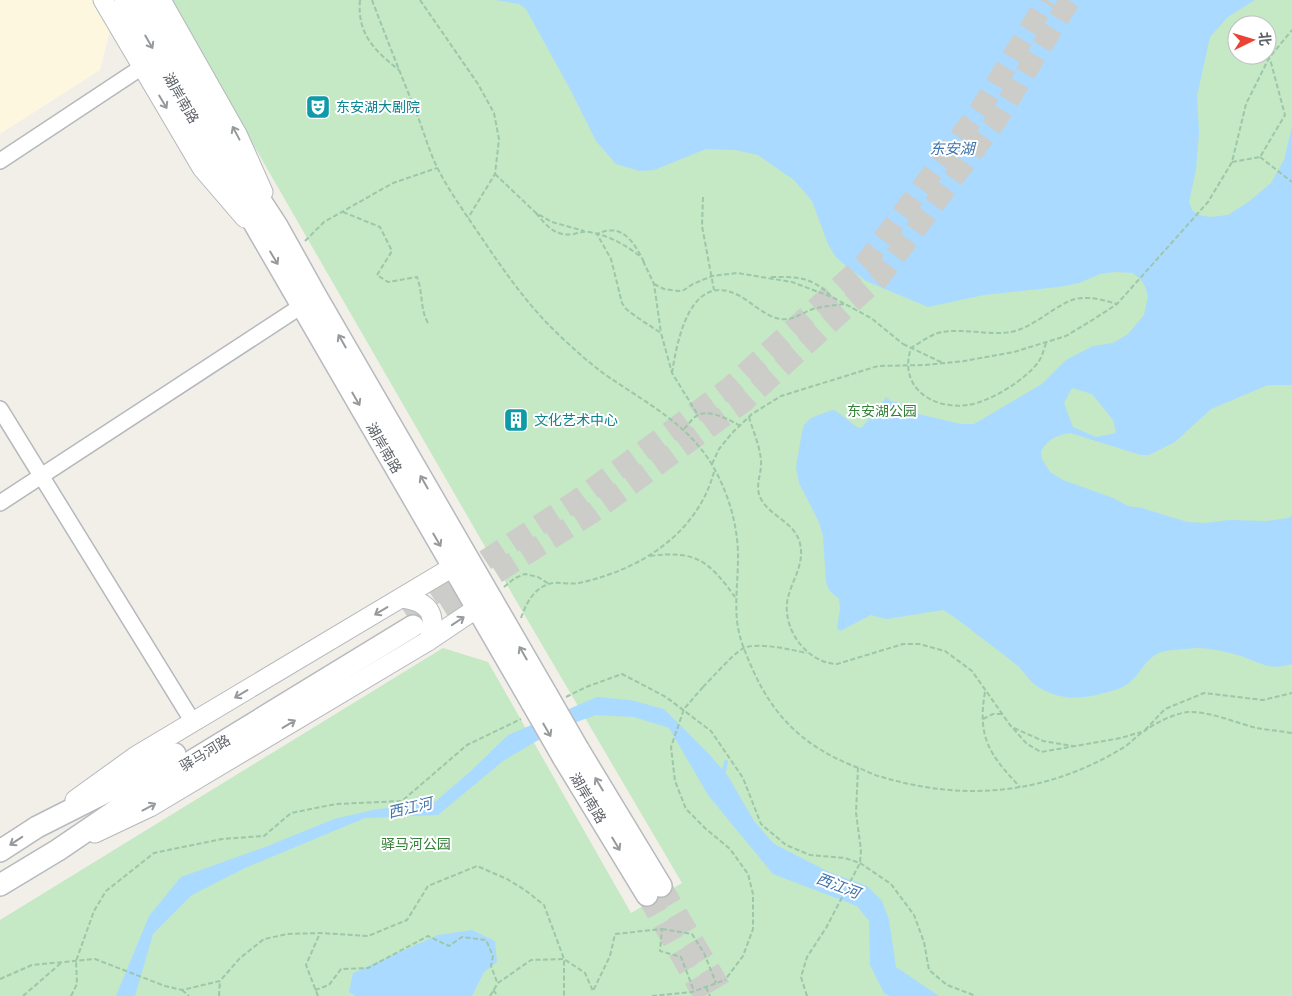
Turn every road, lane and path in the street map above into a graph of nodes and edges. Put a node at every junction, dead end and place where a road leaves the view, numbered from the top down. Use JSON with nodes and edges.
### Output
{"nodes":[{"id":1,"x":102,"y":0,"type":"edge"},
{"id":2,"x":125,"y":0,"type":"edge"},
{"id":3,"x":143,"y":0,"type":"edge"},
{"id":4,"x":161,"y":0,"type":"edge"},
{"id":5,"x":360,"y":0,"type":"edge"},
{"id":6,"x":372,"y":0,"type":"edge"},
{"id":7,"x":420,"y":0,"type":"edge"},
{"id":8,"x":1292,"y":30,"type":"edge"},
{"id":9,"x":1277,"y":49,"type":"edge"},
{"id":10,"x":1266,"y":65,"type":"edge"},
{"id":11,"x":1272,"y":65,"type":"edge"},
{"id":12,"x":142,"y":67,"type":"junction"},
{"id":13,"x":399,"y":70,"type":"junction"},
{"id":14,"x":1260,"y":157,"type":"junction"},
{"id":15,"x":0,"y":161,"type":"edge"},
{"id":16,"x":1232,"y":162,"type":"junction"},
{"id":17,"x":438,"y":168,"type":"junction"},
{"id":18,"x":495,"y":174,"type":"junction"},
{"id":19,"x":1292,"y":182,"type":"edge"},
{"id":20,"x":703,"y":197,"type":"dead end"},
{"id":21,"x":342,"y":212,"type":"junction"},
{"id":22,"x":536,"y":213,"type":"junction"},
{"id":23,"x":468,"y":218,"type":"junction"},
{"id":24,"x":269,"y":231,"type":"junction"},
{"id":25,"x":588,"y":232,"type":"junction"},
{"id":26,"x":597,"y":234,"type":"junction"},
{"id":27,"x":293,"y":253,"type":"junction"},
{"id":28,"x":644,"y":262,"type":"junction"},
{"id":29,"x":712,"y":276,"type":"junction"},
{"id":30,"x":763,"y":277,"type":"junction"},
{"id":31,"x":654,"y":284,"type":"junction"},
{"id":32,"x":714,"y":290,"type":"junction"},
{"id":33,"x":832,"y":297,"type":"junction"},
{"id":34,"x":309,"y":301,"type":"junction"},
{"id":35,"x":844,"y":304,"type":"junction"},
{"id":36,"x":1117,"y":304,"type":"junction"},
{"id":37,"x":428,"y":323,"type":"dead end"},
{"id":38,"x":661,"y":333,"type":"junction"},
{"id":39,"x":1046,"y":343,"type":"junction"},
{"id":40,"x":911,"y":348,"type":"junction"},
{"id":41,"x":943,"y":363,"type":"junction"},
{"id":42,"x":909,"y":364,"type":"junction"},
{"id":43,"x":672,"y":373,"type":"junction"},
{"id":44,"x":0,"y":409,"type":"edge"},
{"id":45,"x":698,"y":415,"type":"junction"},
{"id":46,"x":749,"y":417,"type":"junction"},
{"id":47,"x":740,"y":426,"type":"junction"},
{"id":48,"x":683,"y":430,"type":"junction"},
{"id":49,"x":712,"y":464,"type":"junction"},
{"id":50,"x":714,"y":470,"type":"junction"},
{"id":51,"x":41,"y":475,"type":"junction"},
{"id":52,"x":0,"y":503,"type":"edge"},
{"id":53,"x":648,"y":556,"type":"junction"},
{"id":54,"x":460,"y":563,"type":"junction"},
{"id":55,"x":550,"y":584,"type":"junction"},
{"id":56,"x":736,"y":598,"type":"junction"},
{"id":57,"x":484,"y":603,"type":"junction"},
{"id":58,"x":407,"y":612,"type":"junction"},
{"id":59,"x":520,"y":621,"type":"dead end"},
{"id":60,"x":428,"y":641,"type":"junction"},
{"id":61,"x":743,"y":648,"type":"junction"},
{"id":62,"x":808,"y":654,"type":"junction"},
{"id":63,"x":986,"y":692,"type":"junction"},
{"id":64,"x":1292,"y":693,"type":"edge"},
{"id":65,"x":542,"y":703,"type":"junction"},
{"id":66,"x":1002,"y":714,"type":"junction"},
{"id":67,"x":983,"y":719,"type":"junction"},
{"id":68,"x":194,"y":722,"type":"junction"},
{"id":69,"x":1010,"y":725,"type":"junction"},
{"id":70,"x":1143,"y":731,"type":"junction"},
{"id":71,"x":1292,"y":733,"type":"edge"},
{"id":72,"x":1076,"y":746,"type":"junction"},
{"id":73,"x":858,"y":768,"type":"junction"},
{"id":74,"x":1021,"y":788,"type":"junction"},
{"id":75,"x":37,"y":827,"type":"junction"},
{"id":76,"x":58,"y":850,"type":"junction"},
{"id":77,"x":0,"y":851,"type":"edge"},
{"id":78,"x":860,"y":863,"type":"junction"},
{"id":79,"x":0,"y":884,"type":"edge"},
{"id":80,"x":654,"y":890,"type":"tunnel mouth"},
{"id":81,"x":662,"y":929,"type":"junction"},
{"id":82,"x":320,"y":933,"type":"junction"},
{"id":83,"x":564,"y":959,"type":"junction"},
{"id":84,"x":76,"y":962,"type":"junction"},
{"id":85,"x":62,"y":963,"type":"junction"},
{"id":86,"x":0,"y":978,"type":"edge"},
{"id":87,"x":220,"y":981,"type":"junction"},
{"id":88,"x":498,"y":983,"type":"junction"},
{"id":89,"x":716,"y":983,"type":"junction"},
{"id":90,"x":706,"y":987,"type":"junction"},
{"id":91,"x":182,"y":990,"type":"junction"},
{"id":92,"x":316,"y":990,"type":"junction"},
{"id":93,"x":493,"y":990,"type":"junction"},
{"id":94,"x":694,"y":991,"type":"junction"},
{"id":95,"x":23,"y":996,"type":"edge"},
{"id":96,"x":71,"y":996,"type":"edge"},
{"id":97,"x":189,"y":996,"type":"edge"},
{"id":98,"x":219,"y":996,"type":"edge"},
{"id":99,"x":318,"y":996,"type":"edge"},
{"id":100,"x":490,"y":996,"type":"edge"},
{"id":101,"x":498,"y":996,"type":"edge"},
{"id":102,"x":564,"y":996,"type":"edge"},
{"id":103,"x":652,"y":996,"type":"edge"},
{"id":104,"x":710,"y":996,"type":"edge"},
{"id":105,"x":808,"y":996,"type":"edge"},
{"id":106,"x":976,"y":996,"type":"edge"}],
"edges":[{"from":1,"to":12,"type":"street"},
{"from":2,"to":24,"type":"main road","name":"湖岸南路","one_way":true},
{"from":3,"to":24,"type":"main road","name":"湖岸南路"},
{"from":24,"to":4,"type":"street","one_way":true},
{"from":5,"to":13,"type":"path"},
{"from":6,"to":13,"type":"path"},
{"from":7,"to":18,"type":"path"},
{"from":8,"to":9,"type":"path"},
{"from":10,"to":16,"type":"path"},
{"from":11,"to":14,"type":"path"},
{"from":12,"to":15,"type":"street"},
{"from":12,"to":24,"type":"street","one_way":true},
{"from":13,"to":17,"type":"path"},
{"from":14,"to":16,"type":"path"},
{"from":14,"to":19,"type":"path"},
{"from":16,"to":36,"type":"path"},
{"from":17,"to":21,"type":"path"},
{"from":17,"to":23,"type":"path"},
{"from":18,"to":22,"type":"path"},
{"from":18,"to":23,"type":"path"},
{"from":20,"to":29,"type":"path"},
{"from":21,"to":27,"type":"path"},
{"from":21,"to":37,"type":"path"},
{"from":22,"to":25,"type":"path"},
{"from":22,"to":25,"type":"path"},
{"from":23,"to":48,"type":"path"},
{"from":24,"to":27,"type":"main road","name":"湖岸南路"},
{"from":24,"to":34,"type":"main road","name":"湖岸南路","one_way":true},
{"from":25,"to":26,"type":"path"},
{"from":26,"to":28,"type":"path"},
{"from":26,"to":28,"type":"path"},
{"from":26,"to":38,"type":"path"},
{"from":27,"to":34,"type":"main road","name":"湖岸南路"},
{"from":28,"to":31,"type":"path"},
{"from":29,"to":30,"type":"path","bridge":true},
{"from":29,"to":31,"type":"path","bridge":true},
{"from":29,"to":32,"type":"path"},
{"from":30,"to":33,"type":"path","bridge":true},
{"from":30,"to":33,"type":"path","bridge":true},
{"from":31,"to":38,"type":"path"},
{"from":32,"to":35,"type":"path","bridge":true},
{"from":32,"to":43,"type":"path","bridge":true},
{"from":33,"to":35,"type":"path","bridge":true},
{"from":34,"to":51,"type":"street"},
{"from":34,"to":54,"type":"main road","name":"湖岸南路"},
{"from":35,"to":40,"type":"path","bridge":true},
{"from":36,"to":39,"type":"path"},
{"from":36,"to":40,"type":"path"},
{"from":38,"to":43,"type":"path"},
{"from":39,"to":41,"type":"path"},
{"from":39,"to":42,"type":"path"},
{"from":40,"to":41,"type":"path"},
{"from":40,"to":42,"type":"path"},
{"from":41,"to":42,"type":"path"},
{"from":42,"to":46,"type":"path"},
{"from":43,"to":45,"type":"path","bridge":true},
{"from":44,"to":51,"type":"street"},
{"from":45,"to":47,"type":"path"},
{"from":45,"to":48,"type":"path"},
{"from":46,"to":47,"type":"path"},
{"from":46,"to":62,"type":"path"},
{"from":47,"to":49,"type":"path"},
{"from":48,"to":49,"type":"path"},
{"from":49,"to":50,"type":"path"},
{"from":50,"to":53,"type":"path"},
{"from":50,"to":56,"type":"path"},
{"from":51,"to":52,"type":"street"},
{"from":51,"to":68,"type":"street"},
{"from":53,"to":55,"type":"path"},
{"from":53,"to":56,"type":"path"},
{"from":54,"to":57,"type":"main road","name":"湖岸南路"},
{"from":54,"to":58,"type":"street"},
{"from":55,"to":57,"type":"path"},
{"from":55,"to":59,"type":"path"},
{"from":56,"to":61,"type":"path"},
{"from":60,"to":57,"type":"street","one_way":true},
{"from":57,"to":65,"type":"main road","name":"湖岸南路"},
{"from":58,"to":60,"type":"street"},
{"from":58,"to":68,"type":"street","one_way":true},
{"from":58,"to":75,"type":"main road","name":"驿马河路"},
{"from":58,"to":76,"type":"main road","name":"驿马河路"},
{"from":76,"to":60,"type":"street","one_way":true},
{"from":61,"to":62,"type":"path"},
{"from":61,"to":73,"type":"path"},
{"from":61,"to":89,"type":"path","bridge":true},
{"from":62,"to":63,"type":"path"},
{"from":63,"to":66,"type":"path"},
{"from":63,"to":67,"type":"path"},
{"from":64,"to":70,"type":"path"},
{"from":65,"to":78,"type":"path"},
{"from":65,"to":80,"type":"main road","name":"湖岸南路","bridge":true},
{"from":65,"to":84,"type":"path"},
{"from":66,"to":67,"type":"path"},
{"from":66,"to":69,"type":"path"},
{"from":67,"to":74,"type":"path"},
{"from":68,"to":75,"type":"street"},
{"from":69,"to":72,"type":"path"},
{"from":69,"to":72,"type":"path"},
{"from":70,"to":71,"type":"path"},
{"from":70,"to":72,"type":"path"},
{"from":70,"to":74,"type":"path"},
{"from":73,"to":74,"type":"path"},
{"from":73,"to":78,"type":"path"},
{"from":75,"to":77,"type":"main road","name":"驿马河路","one_way":true},
{"from":76,"to":79,"type":"main road","name":"驿马河路"},
{"from":78,"to":105,"type":"path"},
{"from":78,"to":106,"type":"path"},
{"from":81,"to":83,"type":"path"},
{"from":81,"to":89,"type":"path"},
{"from":81,"to":94,"type":"path"},
{"from":82,"to":83,"type":"path"},
{"from":82,"to":87,"type":"path"},
{"from":82,"to":92,"type":"path"},
{"from":83,"to":88,"type":"path"},
{"from":83,"to":102,"type":"path"},
{"from":84,"to":85,"type":"path"},
{"from":84,"to":91,"type":"path"},
{"from":84,"to":96,"type":"path"},
{"from":85,"to":86,"type":"path"},
{"from":85,"to":95,"type":"path"},
{"from":87,"to":91,"type":"path"},
{"from":87,"to":98,"type":"path"},
{"from":88,"to":92,"type":"path"},
{"from":88,"to":93,"type":"path"},
{"from":89,"to":90,"type":"path"},
{"from":90,"to":94,"type":"path"},
{"from":90,"to":104,"type":"path"},
{"from":91,"to":97,"type":"path"},
{"from":92,"to":99,"type":"path"},
{"from":93,"to":100,"type":"path"},
{"from":93,"to":101,"type":"path"},
{"from":94,"to":103,"type":"path"}]}
